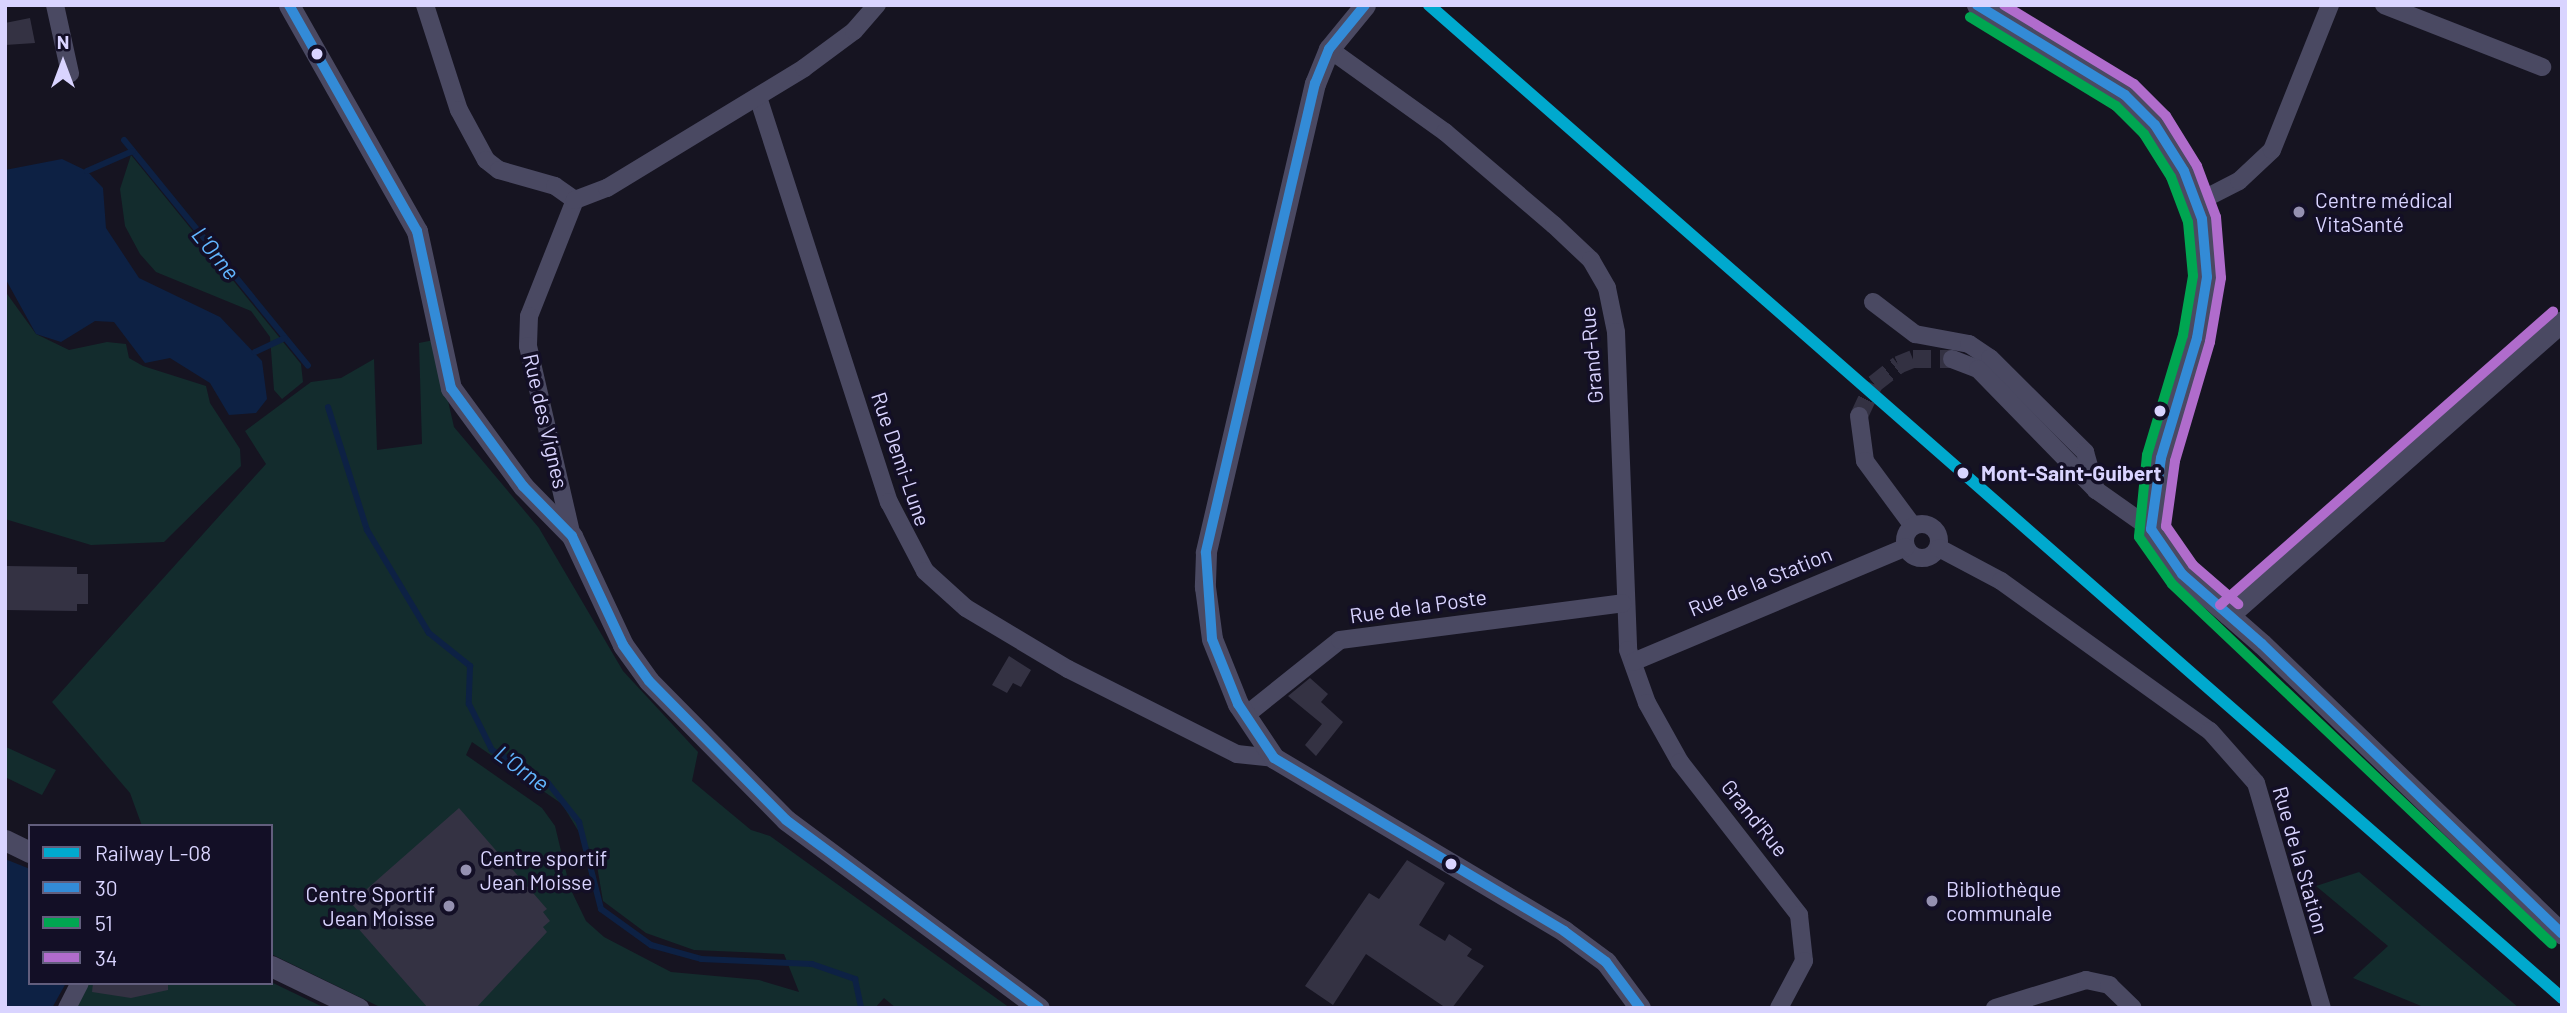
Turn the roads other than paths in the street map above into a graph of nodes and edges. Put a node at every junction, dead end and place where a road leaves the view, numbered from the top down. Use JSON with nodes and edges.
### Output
{"nodes":[{"id":1,"x":55,"y":5,"type":"edge"},
{"id":2,"x":289,"y":5,"type":"edge"},
{"id":3,"x":425,"y":5,"type":"edge"},
{"id":4,"x":877,"y":5,"type":"edge"},
{"id":5,"x":1365,"y":5,"type":"edge"},
{"id":6,"x":1977,"y":5,"type":"edge"},
{"id":7,"x":2330,"y":5,"type":"edge"},
{"id":8,"x":2384,"y":5,"type":"edge"},
{"id":9,"x":1329,"y":49,"type":"junction"},
{"id":10,"x":2542,"y":67,"type":"dead end"},
{"id":11,"x":70,"y":73,"type":"dead end"},
{"id":12,"x":758,"y":97,"type":"junction"},
{"id":13,"x":575,"y":200,"type":"junction"},
{"id":14,"x":2196,"y":203,"type":"junction"},
{"id":15,"x":1873,"y":302,"type":"dead end"},
{"id":16,"x":2562,"y":321,"type":"edge"},
{"id":17,"x":1952,"y":359,"type":"tunnel mouth"},
{"id":18,"x":1860,"y":416,"type":"tunnel mouth"},
{"id":19,"x":2096,"y":490,"type":"junction"},
{"id":20,"x":1913,"y":526,"type":"junction"},
{"id":21,"x":2151,"y":529,"type":"junction"},
{"id":22,"x":572,"y":536,"type":"junction"},
{"id":23,"x":1906,"y":547,"type":"junction"},
{"id":24,"x":1939,"y":548,"type":"junction"},
{"id":25,"x":1623,"y":603,"type":"junction"},
{"id":26,"x":2229,"y":615,"type":"junction"},
{"id":27,"x":1633,"y":662,"type":"junction"},
{"id":28,"x":1245,"y":715,"type":"junction"},
{"id":29,"x":1274,"y":758,"type":"junction"},
{"id":30,"x":5,"y":841,"type":"edge"},
{"id":31,"x":28,"y":851,"type":"edge"},
{"id":32,"x":2562,"y":934,"type":"edge"},
{"id":33,"x":273,"y":967,"type":"edge"},
{"id":34,"x":79,"y":985,"type":"edge"},
{"id":35,"x":67,"y":1008,"type":"edge"},
{"id":36,"x":358,"y":1008,"type":"edge"},
{"id":37,"x":1038,"y":1008,"type":"edge"},
{"id":38,"x":1640,"y":1008,"type":"edge"},
{"id":39,"x":1779,"y":1008,"type":"edge"},
{"id":40,"x":1995,"y":1008,"type":"edge"},
{"id":41,"x":2133,"y":1008,"type":"edge"},
{"id":42,"x":2322,"y":1008,"type":"edge"}],
"edges":[{"from":1,"to":11,"type":"street"},
{"from":2,"to":22,"type":"street"},
{"from":3,"to":13,"type":"street"},
{"from":4,"to":12,"type":"street"},
{"from":5,"to":9,"type":"street"},
{"from":6,"to":14,"type":"street"},
{"from":7,"to":14,"type":"street"},
{"from":8,"to":10,"type":"street"},
{"from":9,"to":25,"type":"street","name":"Grand-Rue"},
{"from":9,"to":28,"type":"street"},
{"from":12,"to":13,"type":"street"},
{"from":12,"to":29,"type":"street","name":"Rue Demi-Lune"},
{"from":13,"to":22,"type":"street","name":"Rue des Vignes"},
{"from":14,"to":21,"type":"street"},
{"from":15,"to":19,"type":"street"},
{"from":16,"to":26,"type":"street"},
{"from":17,"to":19,"type":"street"},
{"from":18,"to":20,"type":"street"},
{"from":19,"to":21,"type":"street"},
{"from":20,"to":23,"type":"street"},
{"from":20,"to":24,"type":"street"},
{"from":21,"to":26,"type":"street"},
{"from":22,"to":37,"type":"street","name":"Rue des Vignes"},
{"from":23,"to":24,"type":"street"},
{"from":23,"to":27,"type":"street","name":"Rue de la Station"},
{"from":24,"to":42,"type":"street","name":"Rue de la Station"},
{"from":25,"to":27,"type":"street","name":"Grand-Rue"},
{"from":25,"to":28,"type":"street","name":"Rue de la Poste"},
{"from":26,"to":32,"type":"street"},
{"from":27,"to":39,"type":"street","name":"Grand'Rue"},
{"from":28,"to":29,"type":"street"},
{"from":29,"to":38,"type":"street"},
{"from":30,"to":31,"type":"street"},
{"from":33,"to":36,"type":"street"},
{"from":34,"to":35,"type":"street"},
{"from":40,"to":41,"type":"street"}]}
